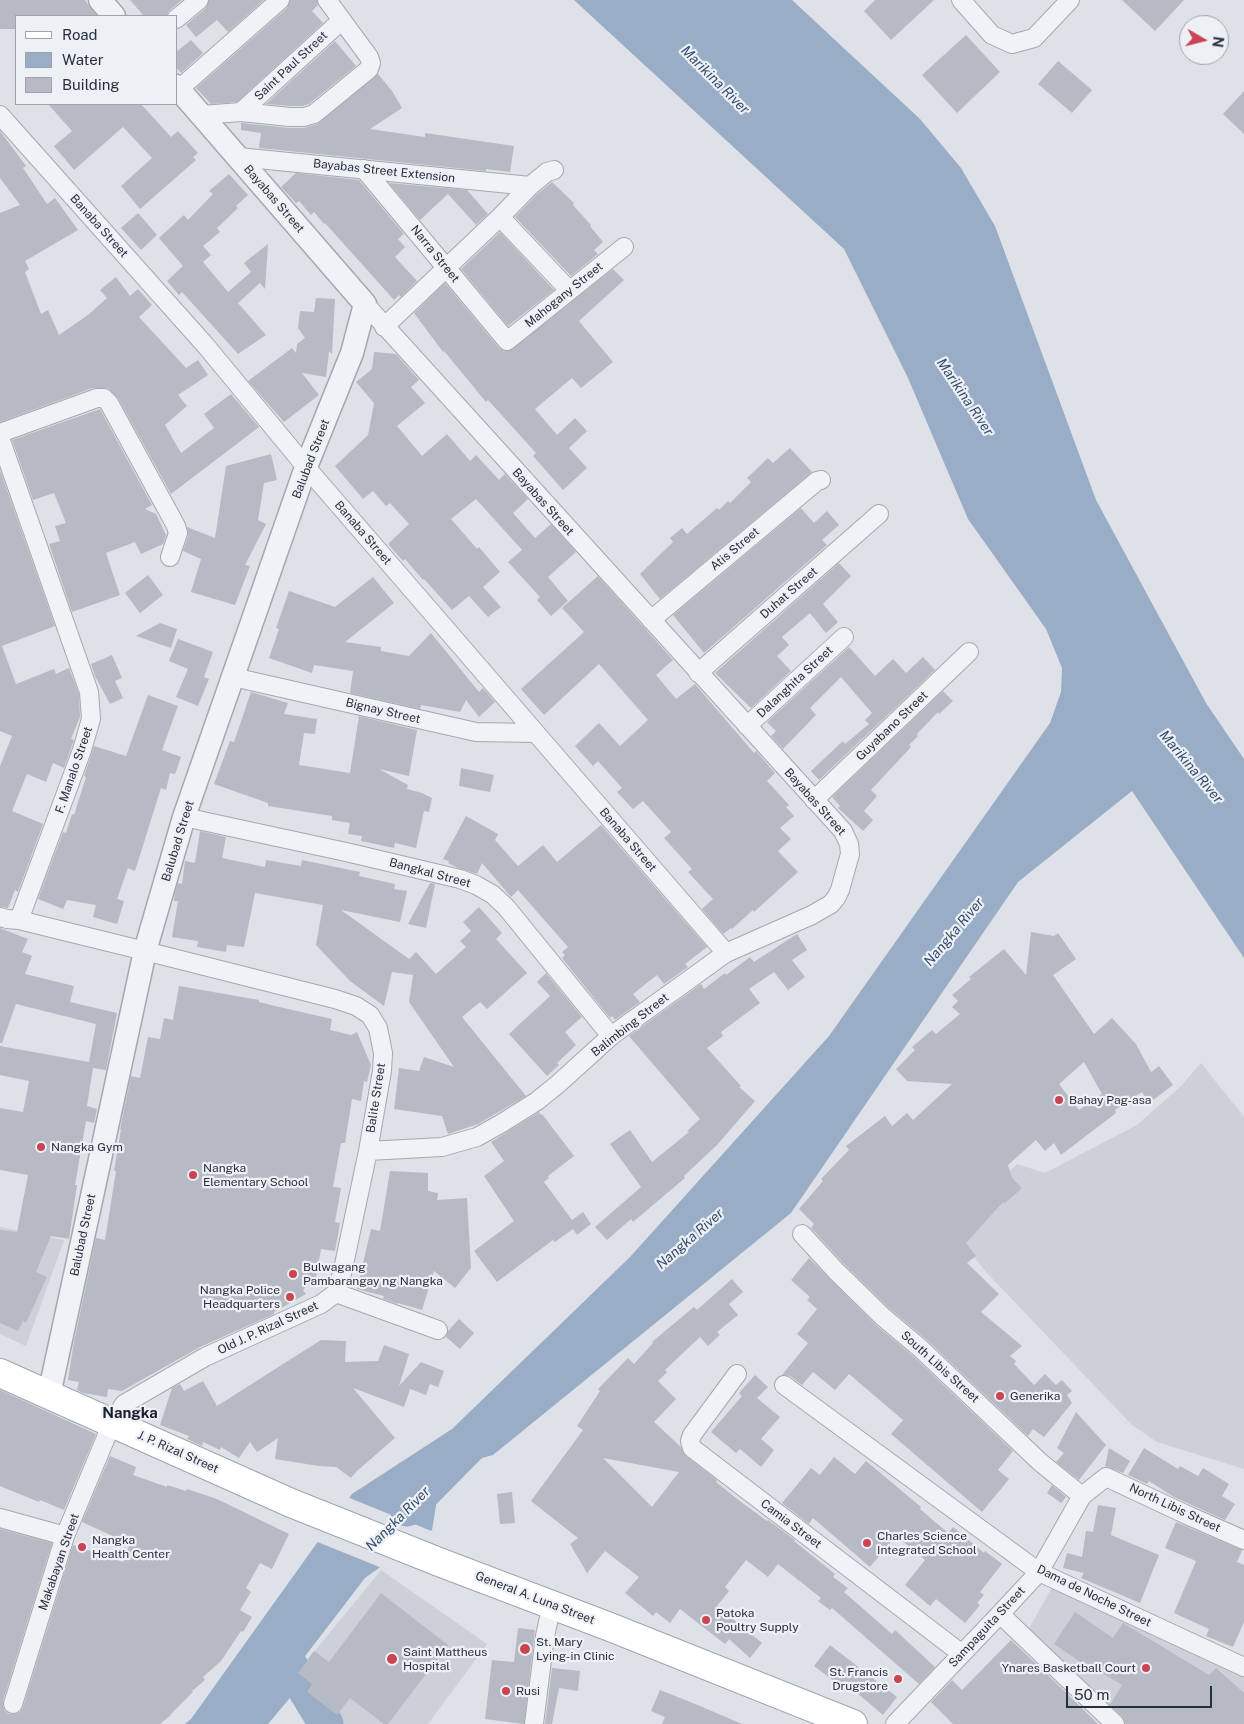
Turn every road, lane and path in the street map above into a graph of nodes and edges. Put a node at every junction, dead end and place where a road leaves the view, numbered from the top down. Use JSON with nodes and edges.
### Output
{"nodes":[{"id":1,"x":199,"y":0,"type":"edge"},
{"id":2,"x":280,"y":0,"type":"edge"},
{"id":3,"x":327,"y":0,"type":"edge"},
{"id":4,"x":961,"y":0,"type":"edge"},
{"id":5,"x":1070,"y":0,"type":"edge"},
{"id":6,"x":178,"y":17,"type":"edge"},
{"id":7,"x":342,"y":20,"type":"junction"},
{"id":8,"x":178,"y":87,"type":"edge"},
{"id":9,"x":178,"y":89,"type":"edge"},
{"id":10,"x":241,"y":112,"type":"junction"},
{"id":11,"x":0,"y":115,"type":"edge"},
{"id":12,"x":201,"y":115,"type":"junction"},
{"id":13,"x":238,"y":157,"type":"junction"},
{"id":14,"x":364,"y":169,"type":"junction"},
{"id":15,"x":554,"y":170,"type":"dead end"},
{"id":16,"x":530,"y":186,"type":"junction"},
{"id":17,"x":500,"y":217,"type":"junction"},
{"id":18,"x":624,"y":247,"type":"dead end"},
{"id":19,"x":446,"y":268,"type":"junction"},
{"id":20,"x":569,"y":290,"type":"junction"},
{"id":21,"x":365,"y":304,"type":"junction"},
{"id":22,"x":384,"y":327,"type":"junction"},
{"id":23,"x":504,"y":340,"type":"joint"},
{"id":24,"x":0,"y":433,"type":"edge"},
{"id":25,"x":0,"y":438,"type":"edge"},
{"id":26,"x":306,"y":467,"type":"junction"},
{"id":27,"x":821,"y":480,"type":"dead end"},
{"id":28,"x":879,"y":514,"type":"dead end"},
{"id":29,"x":170,"y":557,"type":"dead end"},
{"id":30,"x":650,"y":620,"type":"junction"},
{"id":31,"x":844,"y":637,"type":"dead end"},
{"id":32,"x":969,"y":652,"type":"dead end"},
{"id":33,"x":698,"y":673,"type":"junction"},
{"id":34,"x":233,"y":677,"type":"junction"},
{"id":35,"x":747,"y":726,"type":"junction"},
{"id":36,"x":534,"y":733,"type":"junction"},
{"id":37,"x":814,"y":800,"type":"junction"},
{"id":38,"x":184,"y":817,"type":"junction"},
{"id":39,"x":849,"y":844,"type":"joint"},
{"id":40,"x":0,"y":917,"type":"edge"},
{"id":41,"x":19,"y":920,"type":"junction"},
{"id":42,"x":146,"y":951,"type":"junction"},
{"id":43,"x":726,"y":953,"type":"junction"},
{"id":44,"x":611,"y":1036,"type":"junction"},
{"id":45,"x":368,"y":1151,"type":"junction"},
{"id":46,"x":802,"y":1234,"type":"dead end"},
{"id":47,"x":336,"y":1293,"type":"junction"},
{"id":48,"x":438,"y":1330,"type":"dead end"},
{"id":49,"x":0,"y":1373,"type":"edge"},
{"id":50,"x":737,"y":1374,"type":"dead end"},
{"id":51,"x":784,"y":1385,"type":"dead end"},
{"id":52,"x":49,"y":1394,"type":"junction"},
{"id":53,"x":112,"y":1423,"type":"junction"},
{"id":54,"x":1106,"y":1477,"type":"joint"},
{"id":55,"x":1082,"y":1496,"type":"junction"},
{"id":56,"x":301,"y":1507,"type":"joint"},
{"id":57,"x":0,"y":1518,"type":"edge"},
{"id":58,"x":65,"y":1536,"type":"junction"},
{"id":59,"x":1244,"y":1540,"type":"edge"},
{"id":60,"x":1039,"y":1572,"type":"junction"},
{"id":61,"x":552,"y":1604,"type":"junction"},
{"id":62,"x":1000,"y":1614,"type":"junction"},
{"id":63,"x":962,"y":1654,"type":"junction"},
{"id":64,"x":1244,"y":1667,"type":"edge"},
{"id":65,"x":13,"y":1704,"type":"dead end"},
{"id":66,"x":534,"y":1724,"type":"edge"},
{"id":67,"x":853,"y":1724,"type":"edge"},
{"id":68,"x":895,"y":1724,"type":"edge"},
{"id":69,"x":1115,"y":1724,"type":"edge"}],
"edges":[{"from":1,"to":6,"type":"street"},
{"from":2,"to":8,"type":"street"},
{"from":3,"to":7,"type":"street"},
{"from":4,"to":5,"type":"street"},
{"from":7,"to":10,"type":"street","name":"Saint Paul Street"},
{"from":7,"to":10,"type":"street"},
{"from":9,"to":12,"type":"street","name":"Bayabas Street"},
{"from":10,"to":12,"type":"street"},
{"from":11,"to":26,"type":"street","name":"Banaba Street"},
{"from":12,"to":13,"type":"street","name":"Bayabas Street"},
{"from":13,"to":14,"type":"street","name":"Bayabas Street Extension"},
{"from":13,"to":21,"type":"street","name":"Bayabas Street"},
{"from":14,"to":16,"type":"street","name":"Bayabas Street Extension"},
{"from":14,"to":19,"type":"street","name":"Narra Street"},
{"from":15,"to":16,"type":"street"},
{"from":16,"to":17,"type":"street"},
{"from":17,"to":19,"type":"street"},
{"from":17,"to":20,"type":"street"},
{"from":18,"to":20,"type":"street","name":"Mahogany Street"},
{"from":19,"to":22,"type":"street"},
{"from":19,"to":23,"type":"street","name":"Narra Street"},
{"from":20,"to":23,"type":"street","name":"Mahogany Street"},
{"from":21,"to":22,"type":"street","name":"Bayabas Street"},
{"from":21,"to":26,"type":"street","name":"Balubad Street"},
{"from":22,"to":30,"type":"street","name":"Bayabas Street"},
{"from":24,"to":29,"type":"street"},
{"from":25,"to":41,"type":"street","name":"F. Manalo Street"},
{"from":26,"to":34,"type":"street","name":"Balubad Street"},
{"from":26,"to":36,"type":"street","name":"Banaba Street"},
{"from":27,"to":30,"type":"street","name":"Atis Street"},
{"from":28,"to":33,"type":"street","name":"Duhat Street"},
{"from":30,"to":33,"type":"street","name":"Bayabas Street"},
{"from":31,"to":35,"type":"street","name":"Dalanghita Street"},
{"from":32,"to":37,"type":"street","name":"Guyabano Street"},
{"from":33,"to":35,"type":"street","name":"Bayabas Street"},
{"from":34,"to":36,"type":"street","name":"Bignay Street"},
{"from":34,"to":38,"type":"street","name":"Balubad Street"},
{"from":35,"to":37,"type":"street","name":"Bayabas Street"},
{"from":36,"to":43,"type":"street","name":"Banaba Street"},
{"from":37,"to":39,"type":"street","name":"Bayabas Street"},
{"from":38,"to":42,"type":"street","name":"Balubad Street"},
{"from":38,"to":44,"type":"street","name":"Bangkal Street"},
{"from":39,"to":43,"type":"street","name":"Balimbing Street"},
{"from":40,"to":41,"type":"street"},
{"from":41,"to":42,"type":"street"},
{"from":42,"to":45,"type":"street","name":"Balite Street"},
{"from":42,"to":52,"type":"street","name":"Balubad Street"},
{"from":43,"to":44,"type":"street","name":"Balimbing Street"},
{"from":44,"to":45,"type":"street","name":"Balimbing Street"},
{"from":45,"to":47,"type":"street","name":"Balite Street"},
{"from":46,"to":55,"type":"street","name":"South Libis Street"},
{"from":47,"to":48,"type":"street"},
{"from":47,"to":53,"type":"street","name":"Old J. P. Rizal Street"},
{"from":49,"to":52,"type":"main road","name":"J. P. Rizal Street"},
{"from":50,"to":63,"type":"street","name":"Camia Street"},
{"from":51,"to":60,"type":"street","name":"Dama de Noche Street"},
{"from":52,"to":53,"type":"main road","name":"J. P. Rizal Street"},
{"from":53,"to":56,"type":"main road","name":"J. P. Rizal Street"},
{"from":53,"to":58,"type":"street","name":"Makabayan Street"},
{"from":54,"to":55,"type":"street","name":"Sampaguita Street"},
{"from":54,"to":59,"type":"street","name":"North Libis Street"},
{"from":55,"to":60,"type":"street","name":"Sampaguita Street"},
{"from":56,"to":61,"type":"main road","name":"General A. Luna Street"},
{"from":57,"to":58,"type":"street"},
{"from":58,"to":65,"type":"street","name":"Makabayan Street"},
{"from":60,"to":62,"type":"street","name":"Sampaguita Street"},
{"from":60,"to":64,"type":"street","name":"Dama de Noche Street"},
{"from":61,"to":66,"type":"street"},
{"from":61,"to":67,"type":"main road","name":"General A. Luna Street"},
{"from":62,"to":63,"type":"street","name":"Sampaguita Street"},
{"from":62,"to":69,"type":"street"},
{"from":63,"to":68,"type":"street","name":"Sampaguita Street"}]}
